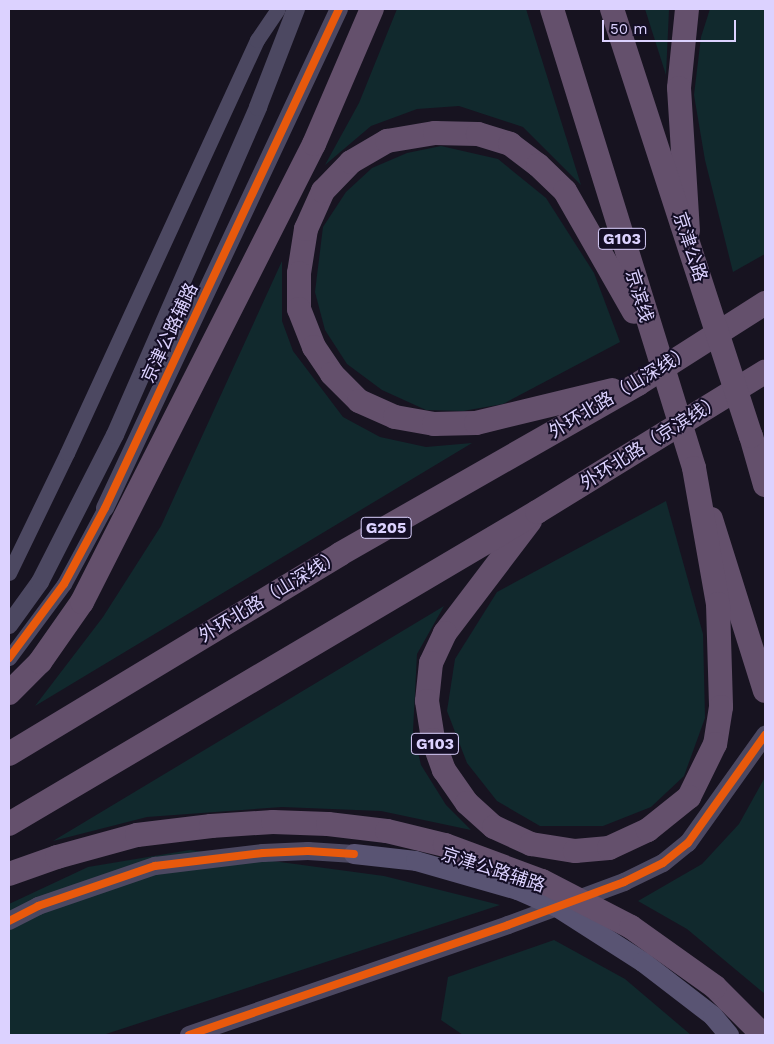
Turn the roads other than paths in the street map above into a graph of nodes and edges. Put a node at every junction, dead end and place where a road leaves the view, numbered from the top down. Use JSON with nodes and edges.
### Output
{"nodes":[{"id":1,"x":278,"y":9,"type":"edge"},
{"id":2,"x":296,"y":9,"type":"edge"},
{"id":3,"x":339,"y":9,"type":"edge"},
{"id":4,"x":372,"y":9,"type":"edge"},
{"id":5,"x":552,"y":9,"type":"edge"},
{"id":6,"x":612,"y":9,"type":"edge"},
{"id":7,"x":688,"y":9,"type":"edge"},
{"id":8,"x":689,"y":245,"type":"junction"},
{"id":9,"x":765,"y":303,"type":"edge"},
{"id":10,"x":655,"y":349,"type":"junction"},
{"id":11,"x":765,"y":372,"type":"edge"},
{"id":12,"x":638,"y":384,"type":"junction"},
{"id":13,"x":116,"y":435,"type":"junction"},
{"id":14,"x":751,"y":436,"type":"junction"},
{"id":15,"x":134,"y":445,"type":"junction"},
{"id":16,"x":765,"y":466,"type":"edge"},
{"id":17,"x":694,"y":468,"type":"junction"},
{"id":18,"x":765,"y":485,"type":"edge"},
{"id":19,"x":105,"y":508,"type":"joint"},
{"id":20,"x":537,"y":512,"type":"junction"},
{"id":21,"x":9,"y":573,"type":"edge"},
{"id":22,"x":9,"y":626,"type":"edge"},
{"id":23,"x":9,"y":658,"type":"edge"},
{"id":24,"x":765,"y":691,"type":"edge"},
{"id":25,"x":9,"y":693,"type":"edge"},
{"id":26,"x":765,"y":736,"type":"edge"},
{"id":27,"x":9,"y":754,"type":"edge"},
{"id":28,"x":9,"y":824,"type":"edge"},
{"id":29,"x":354,"y":854,"type":"joint"},
{"id":30,"x":9,"y":874,"type":"edge"},
{"id":31,"x":557,"y":907,"type":"junction"},
{"id":32,"x":9,"y":921,"type":"edge"},
{"id":33,"x":189,"y":1035,"type":"edge"},
{"id":34,"x":729,"y":1035,"type":"edge"},
{"id":35,"x":763,"y":1035,"type":"edge"}],
"edges":[{"from":1,"to":21,"type":"street"},
{"from":2,"to":13,"type":"street"},
{"from":3,"to":15,"type":"street","name":"京津公路辅路"},
{"from":4,"to":25,"type":"highway"},
{"from":5,"to":10,"type":"highway","name":"京滨线","number":"G103","bridge":true},
{"from":6,"to":8,"type":"highway","name":"京津公路","bridge":true},
{"from":7,"to":8,"type":"highway","bridge":true},
{"from":8,"to":14,"type":"highway","name":"京津公路","bridge":true},
{"from":9,"to":12,"type":"highway","name":"外环北路（山深线）","number":"G205"},
{"from":10,"to":12,"type":"highway","bridge":true},
{"from":10,"to":17,"type":"highway","name":"京滨线","number":"G103","bridge":true},
{"from":11,"to":20,"type":"highway","name":"外环北路（京滨线）","number":"G103"},
{"from":12,"to":27,"type":"highway","name":"外环北路（山深线）","number":"G205"},
{"from":13,"to":15,"type":"street"},
{"from":13,"to":22,"type":"street"},
{"from":14,"to":16,"type":"highway"},
{"from":14,"to":18,"type":"highway","name":"京津公路"},
{"from":15,"to":19,"type":"street","name":"京津公路辅路"},
{"from":17,"to":20,"type":"highway","number":"G103","bridge":true},
{"from":17,"to":24,"type":"highway","bridge":true},
{"from":19,"to":23,"type":"street","name":"京津公路辅路"},
{"from":20,"to":28,"type":"highway"},
{"from":26,"to":31,"type":"street"},
{"from":29,"to":31,"type":"main road","name":"京津公路辅路"},
{"from":29,"to":32,"type":"street"},
{"from":30,"to":35,"type":"highway","bridge":true},
{"from":31,"to":33,"type":"street"},
{"from":31,"to":34,"type":"main road","name":"京津公路辅路"}]}
